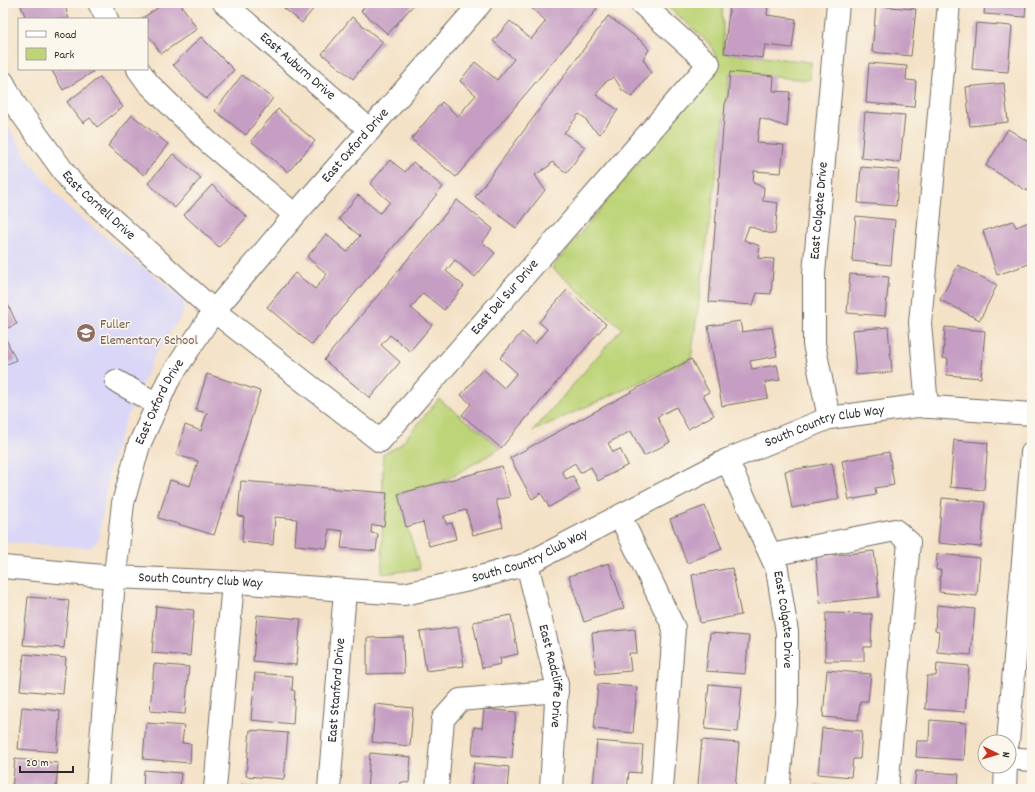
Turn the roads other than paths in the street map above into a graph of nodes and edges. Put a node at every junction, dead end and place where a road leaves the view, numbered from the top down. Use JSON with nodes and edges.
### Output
{"nodes":[{"id":1,"x":100,"y":3,"type":"edge"},
{"id":2,"x":224,"y":3,"type":"edge"},
{"id":3,"x":481,"y":3,"type":"edge"},
{"id":4,"x":641,"y":3,"type":"edge"},
{"id":5,"x":838,"y":3,"type":"edge"},
{"id":6,"x":949,"y":3,"type":"edge"},
{"id":7,"x":107,"y":18,"type":"edge"},
{"id":8,"x":139,"y":70,"type":"edge"},
{"id":9,"x":3,"y":82,"type":"edge"},
{"id":10,"x":370,"y":130,"type":"junction"},
{"id":11,"x":295,"y":215,"type":"junction"},
{"id":12,"x":214,"y":311,"type":"junction"},
{"id":13,"x":116,"y":381,"type":"dead end"},
{"id":14,"x":157,"y":404,"type":"junction"},
{"id":15,"x":927,"y":407,"type":"junction"},
{"id":16,"x":1032,"y":414,"type":"edge"},
{"id":17,"x":829,"y":418,"type":"junction"},
{"id":18,"x":1032,"y":453,"type":"edge"},
{"id":19,"x":728,"y":460,"type":"junction"},
{"id":20,"x":620,"y":516,"type":"junction"},
{"id":21,"x":771,"y":555,"type":"junction"},
{"id":22,"x":527,"y":564,"type":"junction"},
{"id":23,"x":3,"y":567,"type":"edge"},
{"id":24,"x":114,"y":577,"type":"junction"},
{"id":25,"x":233,"y":582,"type":"junction"},
{"id":26,"x":345,"y":591,"type":"junction"},
{"id":27,"x":557,"y":690,"type":"junction"},
{"id":28,"x":1009,"y":734,"type":"edge"},
{"id":29,"x":1017,"y":759,"type":"edge"},
{"id":30,"x":1032,"y":760,"type":"edge"},
{"id":31,"x":1006,"y":774,"type":"edge"},
{"id":32,"x":97,"y":789,"type":"edge"},
{"id":33,"x":215,"y":789,"type":"edge"},
{"id":34,"x":329,"y":789,"type":"edge"},
{"id":35,"x":437,"y":789,"type":"edge"},
{"id":36,"x":551,"y":789,"type":"edge"},
{"id":37,"x":662,"y":789,"type":"edge"},
{"id":38,"x":778,"y":789,"type":"edge"},
{"id":39,"x":887,"y":789,"type":"edge"},
{"id":40,"x":1005,"y":789,"type":"edge"}],
"edges":[{"from":1,"to":7,"type":"street"},
{"from":2,"to":10,"type":"street","name":"East Auburn Drive"},
{"from":3,"to":10,"type":"street","name":"East Oxford Drive"},
{"from":4,"to":12,"type":"street","name":"East Del Sur Drive"},
{"from":5,"to":17,"type":"street","name":"East Colgate Drive"},
{"from":6,"to":15,"type":"street"},
{"from":8,"to":11,"type":"street"},
{"from":9,"to":12,"type":"street","name":"East Cornell Drive"},
{"from":10,"to":11,"type":"street","name":"East Oxford Drive"},
{"from":11,"to":12,"type":"street","name":"East Oxford Drive"},
{"from":12,"to":14,"type":"street","name":"East Oxford Drive"},
{"from":13,"to":14,"type":"street"},
{"from":14,"to":24,"type":"street","name":"East Oxford Drive"},
{"from":15,"to":16,"type":"street","name":"South Country Club Way"},
{"from":15,"to":17,"type":"street","name":"South Country Club Way"},
{"from":17,"to":19,"type":"street","name":"South Country Club Way"},
{"from":18,"to":28,"type":"street"},
{"from":19,"to":20,"type":"street","name":"South Country Club Way"},
{"from":19,"to":21,"type":"street","name":"East Colgate Drive"},
{"from":20,"to":22,"type":"street","name":"South Country Club Way"},
{"from":20,"to":37,"type":"street"},
{"from":21,"to":38,"type":"street","name":"East Colgate Drive"},
{"from":21,"to":39,"type":"street"},
{"from":22,"to":26,"type":"street","name":"South Country Club Way"},
{"from":22,"to":27,"type":"street","name":"East Radcliffe Drive"},
{"from":23,"to":24,"type":"street","name":"South Country Club Way"},
{"from":24,"to":25,"type":"street","name":"South Country Club Way"},
{"from":24,"to":32,"type":"street","name":"East Oxford Drive"},
{"from":25,"to":26,"type":"street","name":"South Country Club Way"},
{"from":25,"to":33,"type":"street"},
{"from":26,"to":34,"type":"street","name":"East Stanford Drive"},
{"from":27,"to":35,"type":"street"},
{"from":27,"to":36,"type":"street","name":"East Radcliffe Drive"},
{"from":29,"to":30,"type":"street"},
{"from":31,"to":40,"type":"street"}]}
